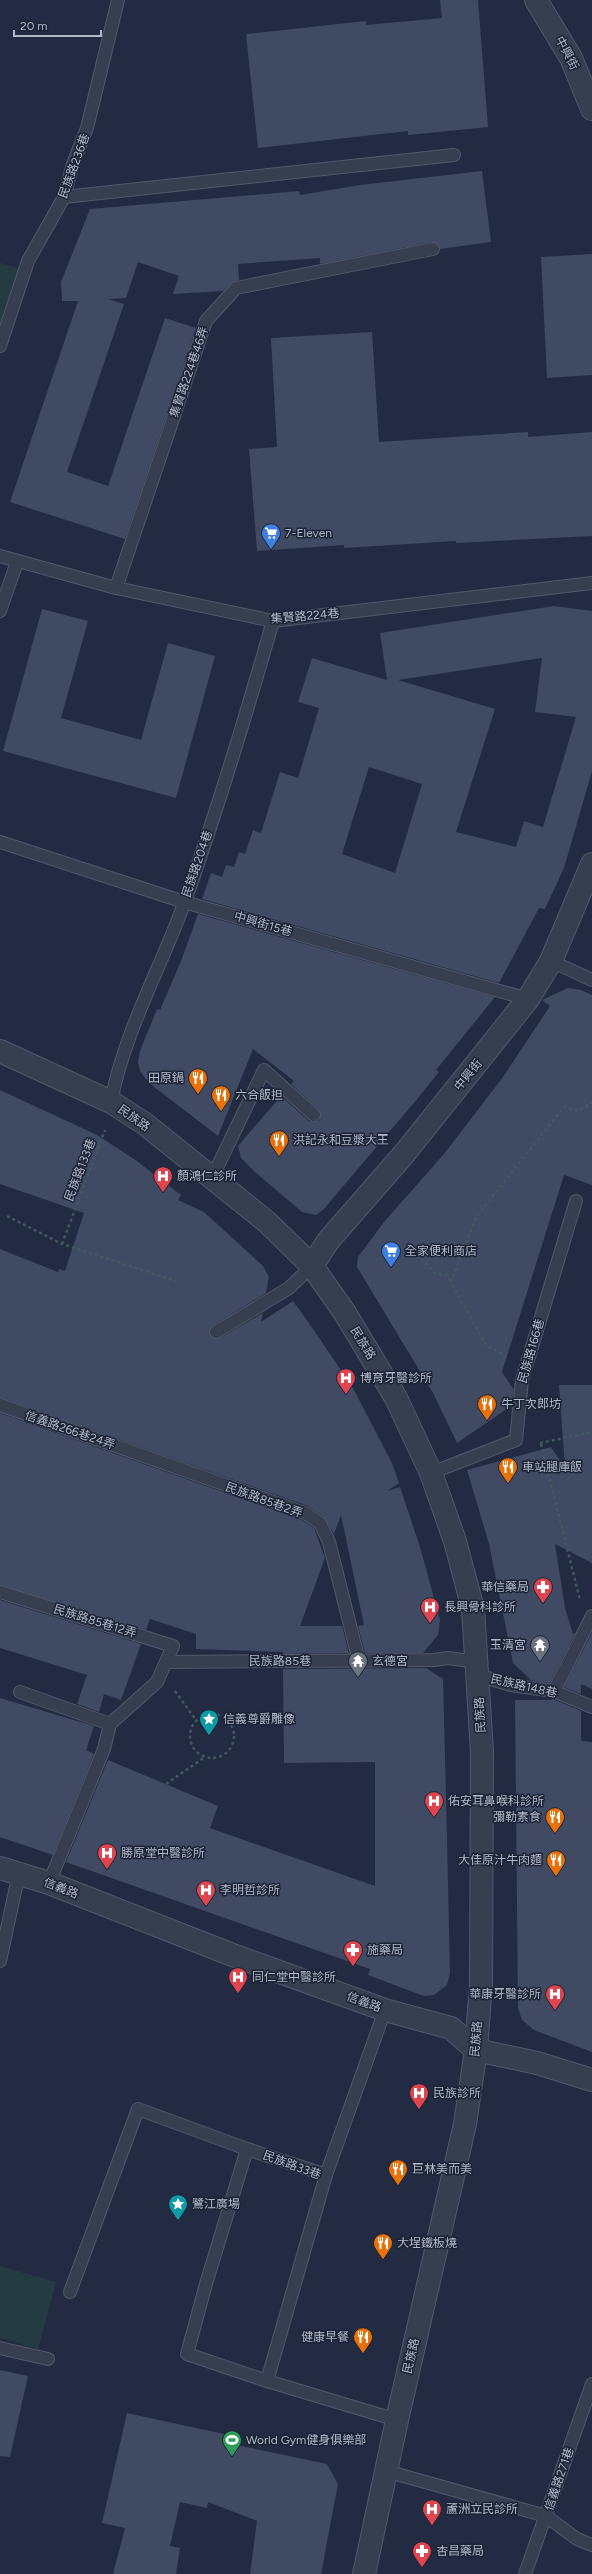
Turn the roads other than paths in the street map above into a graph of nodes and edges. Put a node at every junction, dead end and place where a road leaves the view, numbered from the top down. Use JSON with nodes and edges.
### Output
{"nodes":[{"id":1,"x":118,"y":0,"type":"edge"},
{"id":2,"x":536,"y":0,"type":"edge"},
{"id":3,"x":592,"y":109,"type":"edge"},
{"id":4,"x":454,"y":156,"type":"dead end"},
{"id":5,"x":64,"y":197,"type":"junction"},
{"id":6,"x":433,"y":249,"type":"dead end"},
{"id":7,"x":0,"y":346,"type":"edge"},
{"id":8,"x":0,"y":556,"type":"edge"},
{"id":9,"x":17,"y":562,"type":"junction"},
{"id":10,"x":592,"y":583,"type":"edge"},
{"id":11,"x":116,"y":588,"type":"junction"},
{"id":12,"x":0,"y":612,"type":"edge"},
{"id":13,"x":273,"y":621,"type":"junction"},
{"id":14,"x":0,"y":842,"type":"edge"},
{"id":15,"x":592,"y":864,"type":"edge"},
{"id":16,"x":184,"y":902,"type":"junction"},
{"id":17,"x":551,"y":961,"type":"junction"},
{"id":18,"x":592,"y":980,"type":"edge"},
{"id":19,"x":528,"y":999,"type":"junction"},
{"id":20,"x":0,"y":1051,"type":"edge"},
{"id":21,"x":111,"y":1102,"type":"junction"},
{"id":22,"x":314,"y":1115,"type":"dead end"},
{"id":23,"x":213,"y":1176,"type":"junction"},
{"id":24,"x":576,"y":1201,"type":"dead end"},
{"id":25,"x":312,"y":1266,"type":"junction"},
{"id":26,"x":216,"y":1332,"type":"dead end"},
{"id":27,"x":0,"y":1405,"type":"edge"},
{"id":28,"x":140,"y":1455,"type":"joint"},
{"id":29,"x":431,"y":1473,"type":"junction"},
{"id":30,"x":0,"y":1592,"type":"edge"},
{"id":31,"x":592,"y":1616,"type":"edge"},
{"id":32,"x":359,"y":1661,"type":"junction"},
{"id":33,"x":167,"y":1662,"type":"junction"},
{"id":34,"x":478,"y":1669,"type":"junction"},
{"id":35,"x":554,"y":1691,"type":"junction"},
{"id":36,"x":20,"y":1692,"type":"dead end"},
{"id":37,"x":592,"y":1706,"type":"edge"},
{"id":38,"x":110,"y":1724,"type":"junction"},
{"id":39,"x":10,"y":1870,"type":"edge"},
{"id":40,"x":49,"y":1883,"type":"junction"},
{"id":41,"x":0,"y":1961,"type":"edge"},
{"id":42,"x":385,"y":2010,"type":"junction"},
{"id":43,"x":476,"y":2050,"type":"junction"},
{"id":44,"x":592,"y":2080,"type":"edge"},
{"id":45,"x":247,"y":2149,"type":"junction"},
{"id":46,"x":326,"y":2175,"type":"junction"},
{"id":47,"x":70,"y":2292,"type":"dead end"},
{"id":48,"x":0,"y":2348,"type":"edge"},
{"id":49,"x":48,"y":2359,"type":"dead end"},
{"id":50,"x":267,"y":2381,"type":"junction"},
{"id":51,"x":592,"y":2384,"type":"edge"},
{"id":52,"x":396,"y":2420,"type":"junction"},
{"id":53,"x":386,"y":2471,"type":"junction"},
{"id":54,"x":546,"y":2516,"type":"junction"},
{"id":55,"x":592,"y":2546,"type":"edge"},
{"id":56,"x":364,"y":2574,"type":"edge"},
{"id":57,"x":525,"y":2574,"type":"edge"}],
"edges":[{"from":1,"to":5,"type":"lane","name":"民族路236巷"},
{"from":2,"to":3,"type":"street","name":"中興街"},
{"from":4,"to":5,"type":"lane"},
{"from":5,"to":7,"type":"lane","name":"民族路236巷"},
{"from":6,"to":11,"type":"lane","name":"集賢路224巷46弄"},
{"from":8,"to":9,"type":"lane","name":"集賢路224巷"},
{"from":9,"to":11,"type":"lane","name":"集賢路224巷"},
{"from":9,"to":12,"type":"lane"},
{"from":10,"to":13,"type":"lane","name":"集賢路224巷"},
{"from":11,"to":13,"type":"lane","name":"集賢路224巷"},
{"from":13,"to":16,"type":"lane","name":"民族路204巷"},
{"from":14,"to":16,"type":"lane","name":"中興街15巷"},
{"from":15,"to":17,"type":"street","name":"中興街"},
{"from":16,"to":19,"type":"lane","name":"中興街15巷"},
{"from":16,"to":21,"type":"lane","name":"民族路204巷"},
{"from":17,"to":18,"type":"lane"},
{"from":17,"to":19,"type":"street","name":"中興街"},
{"from":19,"to":25,"type":"street","name":"中興街"},
{"from":20,"to":21,"type":"street","name":"民族路"},
{"from":21,"to":23,"type":"street","name":"民族路"},
{"from":22,"to":23,"type":"lane"},
{"from":23,"to":25,"type":"street","name":"民族路"},
{"from":24,"to":29,"type":"lane","name":"民族路166巷"},
{"from":25,"to":26,"type":"lane"},
{"from":25,"to":29,"type":"street","name":"民族路"},
{"from":27,"to":28,"type":"lane","name":"信義路266巷24弄"},
{"from":28,"to":32,"type":"lane","name":"民族路85巷2弄"},
{"from":29,"to":34,"type":"street","name":"民族路"},
{"from":30,"to":33,"type":"lane","name":"民族路85巷12弄"},
{"from":31,"to":35,"type":"lane"},
{"from":32,"to":33,"type":"lane","name":"民族路85巷"},
{"from":32,"to":34,"type":"lane","name":"民族路85巷"},
{"from":33,"to":38,"type":"lane"},
{"from":34,"to":35,"type":"lane","name":"民族路148巷"},
{"from":34,"to":43,"type":"street","name":"民族路"},
{"from":35,"to":37,"type":"lane","name":"民族路148巷"},
{"from":36,"to":38,"type":"lane"},
{"from":38,"to":40,"type":"lane"},
{"from":39,"to":40,"type":"street","name":"信義路"},
{"from":39,"to":41,"type":"lane"},
{"from":40,"to":42,"type":"street","name":"信義路"},
{"from":42,"to":43,"type":"street","name":"信義路"},
{"from":42,"to":46,"type":"lane"},
{"from":43,"to":44,"type":"street","name":"信義路"},
{"from":43,"to":52,"type":"street","name":"民族路"},
{"from":45,"to":46,"type":"lane","name":"民族路33巷"},
{"from":45,"to":47,"type":"lane","name":"民族路33巷"},
{"from":45,"to":50,"type":"lane"},
{"from":46,"to":50,"type":"lane","name":"民族路33巷"},
{"from":48,"to":49,"type":"lane"},
{"from":50,"to":52,"type":"lane"},
{"from":51,"to":54,"type":"lane","name":"信義路271巷"},
{"from":52,"to":53,"type":"street","name":"民族路"},
{"from":53,"to":54,"type":"lane"},
{"from":53,"to":56,"type":"street","name":"民族路"},
{"from":54,"to":55,"type":"lane"},
{"from":54,"to":57,"type":"lane","name":"信義路271巷"}]}
